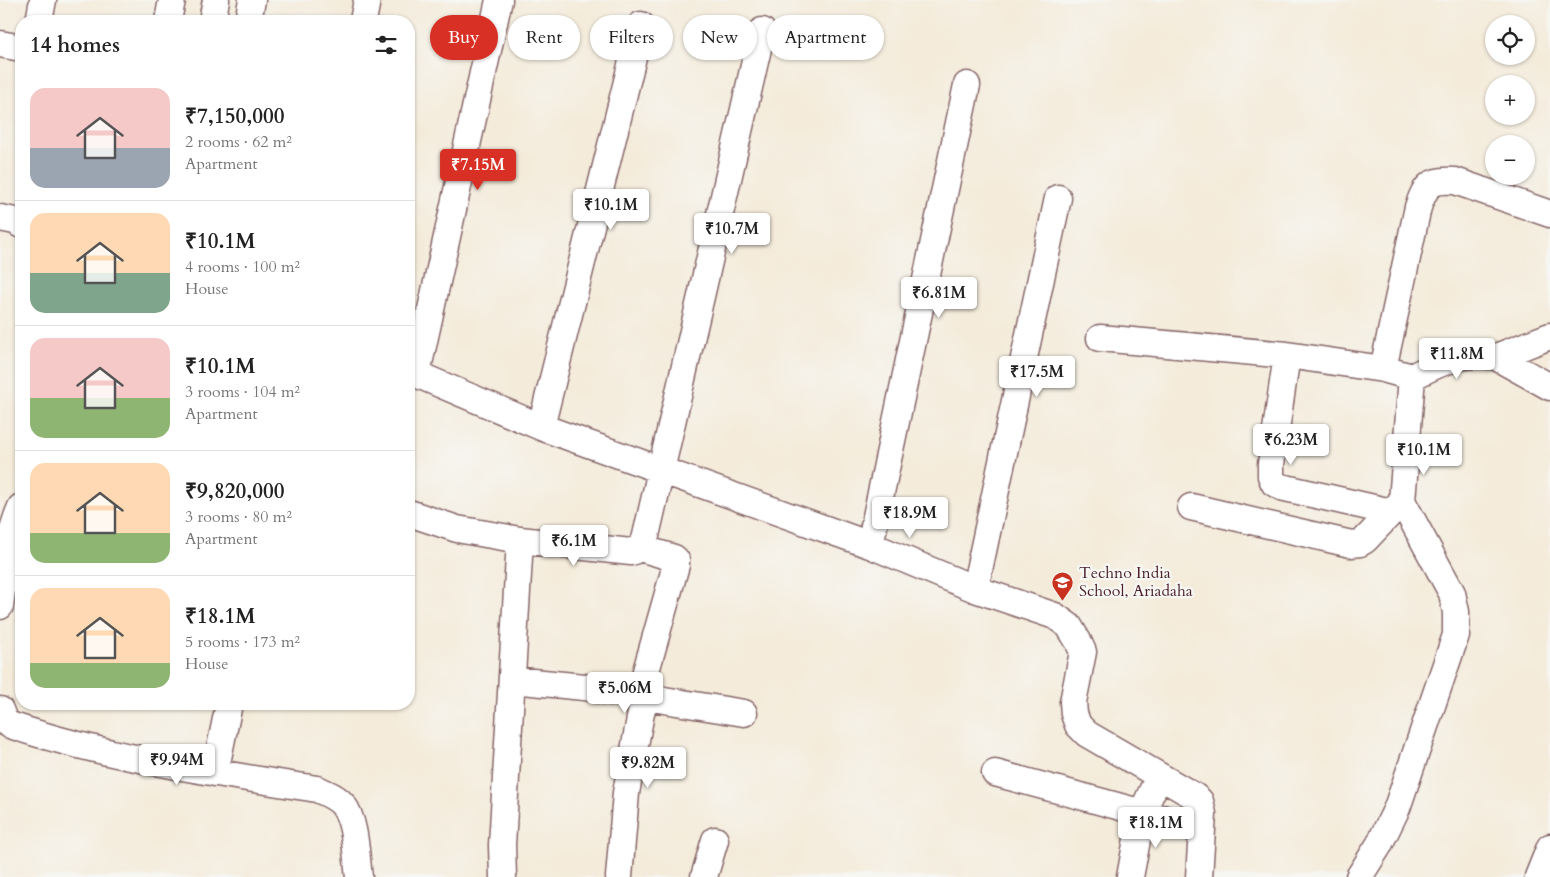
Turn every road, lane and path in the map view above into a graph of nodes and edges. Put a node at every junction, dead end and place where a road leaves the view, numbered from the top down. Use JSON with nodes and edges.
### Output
{"nodes":[{"id":1,"x":172,"y":0,"type":"edge"},
{"id":2,"x":216,"y":0,"type":"edge"},
{"id":3,"x":252,"y":0,"type":"edge"},
{"id":4,"x":367,"y":0,"type":"edge"},
{"id":5,"x":499,"y":0,"type":"edge"},
{"id":6,"x":169,"y":15,"type":"edge"},
{"id":7,"x":213,"y":15,"type":"edge"},
{"id":8,"x":249,"y":15,"type":"edge"},
{"id":9,"x":364,"y":15,"type":"edge"},
{"id":10,"x":762,"y":31,"type":"dead end"},
{"id":11,"x":0,"y":44,"type":"edge"},
{"id":12,"x":15,"y":47,"type":"edge"},
{"id":13,"x":632,"y":60,"type":"edge"},
{"id":14,"x":967,"y":85,"type":"dead end"},
{"id":15,"x":1058,"y":198,"type":"dead end"},
{"id":16,"x":1550,"y":214,"type":"edge"},
{"id":17,"x":0,"y":218,"type":"edge"},
{"id":18,"x":15,"y":221,"type":"edge"},
{"id":19,"x":1550,"y":336,"type":"edge"},
{"id":20,"x":1100,"y":338,"type":"dead end"},
{"id":21,"x":1287,"y":355,"type":"junction"},
{"id":22,"x":1496,"y":356,"type":"junction"},
{"id":23,"x":415,"y":363,"type":"edge"},
{"id":24,"x":1383,"y":369,"type":"junction"},
{"id":25,"x":415,"y":373,"type":"edge"},
{"id":26,"x":1412,"y":376,"type":"junction"},
{"id":27,"x":1550,"y":387,"type":"edge"},
{"id":28,"x":541,"y":426,"type":"junction"},
{"id":29,"x":661,"y":470,"type":"junction"},
{"id":30,"x":1191,"y":507,"type":"dead end"},
{"id":31,"x":1396,"y":507,"type":"junction"},
{"id":32,"x":415,"y":515,"type":"edge"},
{"id":33,"x":15,"y":521,"type":"edge"},
{"id":34,"x":520,"y":540,"type":"junction"},
{"id":35,"x":4,"y":541,"type":"edge"},
{"id":36,"x":870,"y":545,"type":"junction"},
{"id":37,"x":640,"y":548,"type":"junction"},
{"id":38,"x":975,"y":589,"type":"junction"},
{"id":39,"x":0,"y":606,"type":"edge"},
{"id":40,"x":512,"y":680,"type":"junction"},
{"id":41,"x":641,"y":696,"type":"junction"},
{"id":42,"x":228,"y":710,"type":"edge"},
{"id":43,"x":744,"y":713,"type":"dead end"},
{"id":44,"x":2,"y":721,"type":"edge"},
{"id":45,"x":215,"y":773,"type":"junction"},
{"id":46,"x":995,"y":773,"type":"dead end"},
{"id":47,"x":1159,"y":776,"type":"junction"},
{"id":48,"x":1142,"y":813,"type":"junction"},
{"id":49,"x":1202,"y":829,"type":"junction"},
{"id":50,"x":715,"y":840,"type":"dead end"},
{"id":51,"x":1550,"y":847,"type":"edge"},
{"id":52,"x":359,"y":877,"type":"edge"},
{"id":53,"x":503,"y":877,"type":"edge"},
{"id":54,"x":619,"y":877,"type":"edge"},
{"id":55,"x":704,"y":877,"type":"edge"},
{"id":56,"x":1130,"y":877,"type":"edge"},
{"id":57,"x":1199,"y":877,"type":"edge"},
{"id":58,"x":1359,"y":877,"type":"edge"},
{"id":59,"x":1538,"y":877,"type":"edge"}],
"edges":[{"from":1,"to":6,"type":"street"},
{"from":2,"to":7,"type":"street"},
{"from":3,"to":8,"type":"street"},
{"from":4,"to":9,"type":"street"},
{"from":5,"to":23,"type":"street"},
{"from":10,"to":29,"type":"street"},
{"from":11,"to":12,"type":"street"},
{"from":13,"to":28,"type":"street"},
{"from":14,"to":36,"type":"street"},
{"from":15,"to":38,"type":"street"},
{"from":16,"to":24,"type":"street"},
{"from":17,"to":18,"type":"street"},
{"from":19,"to":22,"type":"street"},
{"from":20,"to":21,"type":"street"},
{"from":21,"to":24,"type":"street"},
{"from":21,"to":31,"type":"street"},
{"from":22,"to":26,"type":"street"},
{"from":22,"to":27,"type":"street"},
{"from":24,"to":26,"type":"street"},
{"from":25,"to":28,"type":"street"},
{"from":26,"to":31,"type":"street"},
{"from":28,"to":29,"type":"street"},
{"from":29,"to":36,"type":"street"},
{"from":29,"to":37,"type":"street"},
{"from":30,"to":31,"type":"street"},
{"from":31,"to":58,"type":"street"},
{"from":32,"to":34,"type":"street"},
{"from":33,"to":35,"type":"street"},
{"from":34,"to":37,"type":"street"},
{"from":34,"to":40,"type":"street"},
{"from":35,"to":39,"type":"street"},
{"from":36,"to":38,"type":"street"},
{"from":37,"to":41,"type":"street"},
{"from":38,"to":47,"type":"street"},
{"from":40,"to":41,"type":"street"},
{"from":40,"to":53,"type":"street"},
{"from":41,"to":43,"type":"street"},
{"from":41,"to":54,"type":"street"},
{"from":42,"to":45,"type":"street"},
{"from":44,"to":45,"type":"street"},
{"from":45,"to":52,"type":"street"},
{"from":46,"to":48,"type":"street"},
{"from":47,"to":48,"type":"street"},
{"from":47,"to":49,"type":"street"},
{"from":48,"to":49,"type":"street"},
{"from":48,"to":56,"type":"street"},
{"from":49,"to":57,"type":"street"},
{"from":50,"to":55,"type":"street"},
{"from":51,"to":59,"type":"street"}]}
